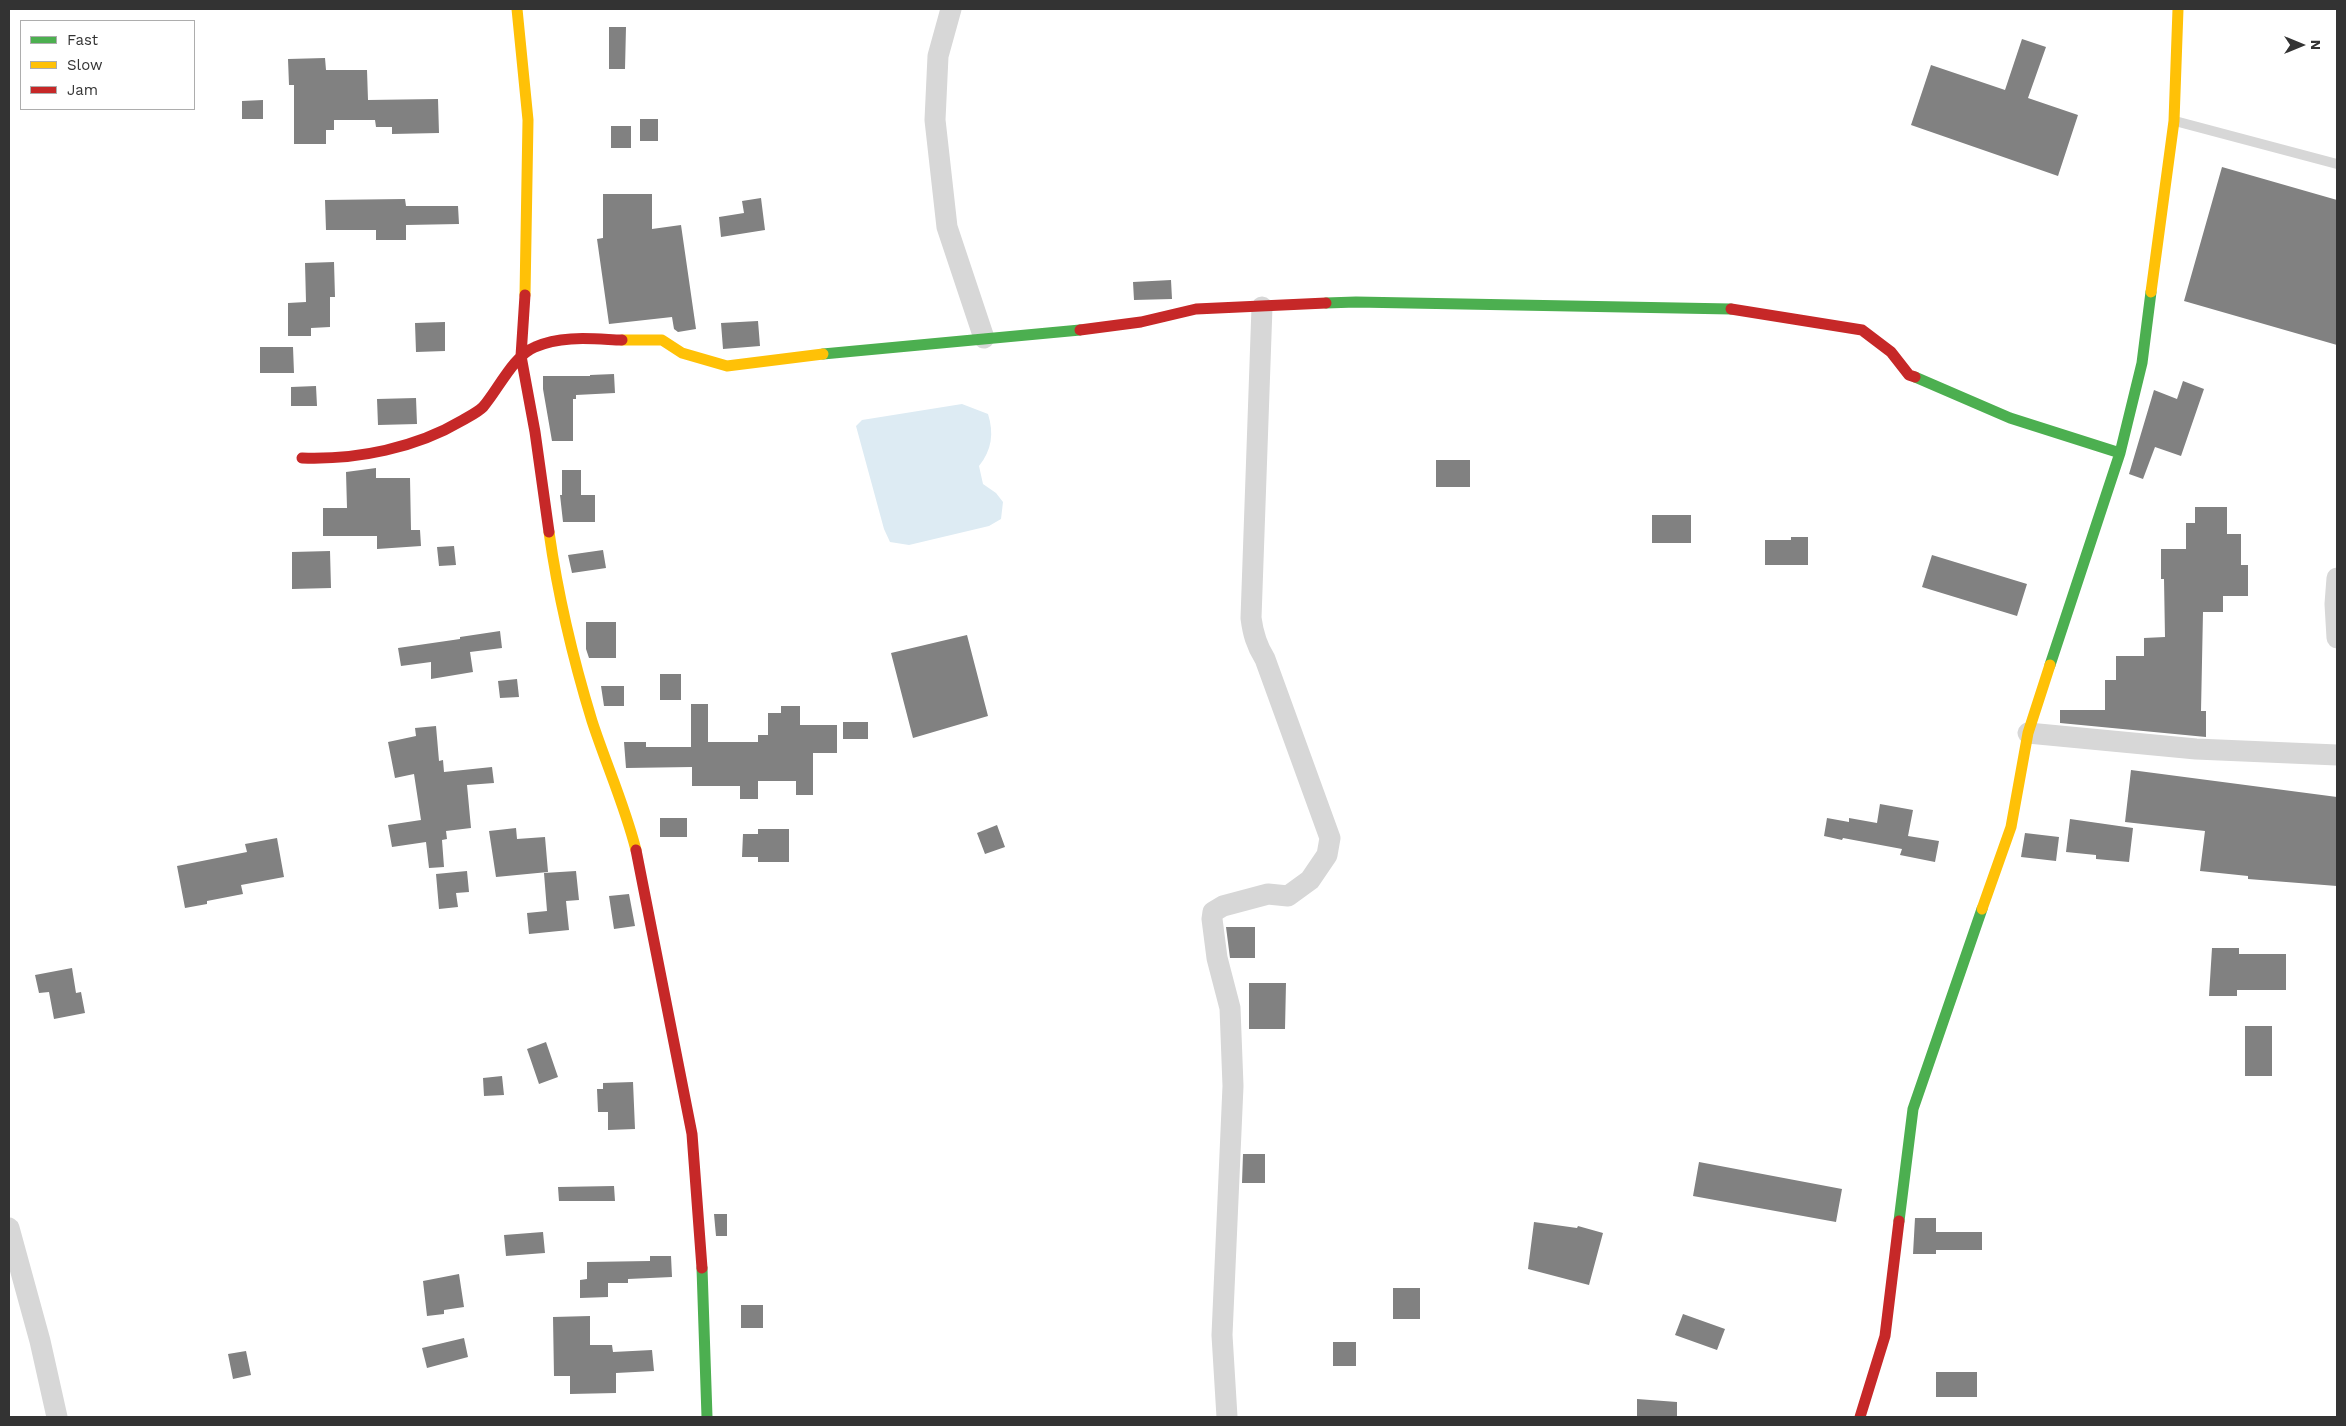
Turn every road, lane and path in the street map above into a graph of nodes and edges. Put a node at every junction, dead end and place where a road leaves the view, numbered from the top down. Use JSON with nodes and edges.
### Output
{"nodes":[{"id":1,"x":517,"y":9,"type":"edge"},
{"id":2,"x":951,"y":9,"type":"edge"},
{"id":3,"x":2178,"y":9,"type":"edge"},
{"id":4,"x":2174,"y":121,"type":"junction"},
{"id":5,"x":2337,"y":164,"type":"edge"},
{"id":6,"x":1262,"y":307,"type":"junction"},
{"id":7,"x":984,"y":338,"type":"junction"},
{"id":8,"x":521,"y":356,"type":"junction"},
{"id":9,"x":2120,"y":453,"type":"junction"},
{"id":10,"x":302,"y":458,"type":"dead end"},
{"id":11,"x":2337,"y":578,"type":"edge"},
{"id":12,"x":2337,"y":638,"type":"edge"},
{"id":13,"x":2028,"y":733,"type":"junction"},
{"id":14,"x":2337,"y":754,"type":"edge"},
{"id":15,"x":9,"y":1228,"type":"edge"},
{"id":16,"x":57,"y":1417,"type":"edge"},
{"id":17,"x":707,"y":1417,"type":"edge"},
{"id":18,"x":1227,"y":1417,"type":"edge"},
{"id":19,"x":1860,"y":1417,"type":"edge"}],
"edges":[{"from":1,"to":8,"type":"street"},
{"from":2,"to":7,"type":"street"},
{"from":3,"to":4,"type":"street"},
{"from":4,"to":5,"type":"lane"},
{"from":4,"to":9,"type":"street"},
{"from":6,"to":7,"type":"street"},
{"from":6,"to":9,"type":"street"},
{"from":6,"to":18,"type":"street"},
{"from":7,"to":8,"type":"street"},
{"from":8,"to":10,"type":"street"},
{"from":8,"to":17,"type":"street"},
{"from":9,"to":13,"type":"street"},
{"from":11,"to":12,"type":"street"},
{"from":13,"to":14,"type":"street"},
{"from":13,"to":19,"type":"street"},
{"from":15,"to":16,"type":"street"}]}
